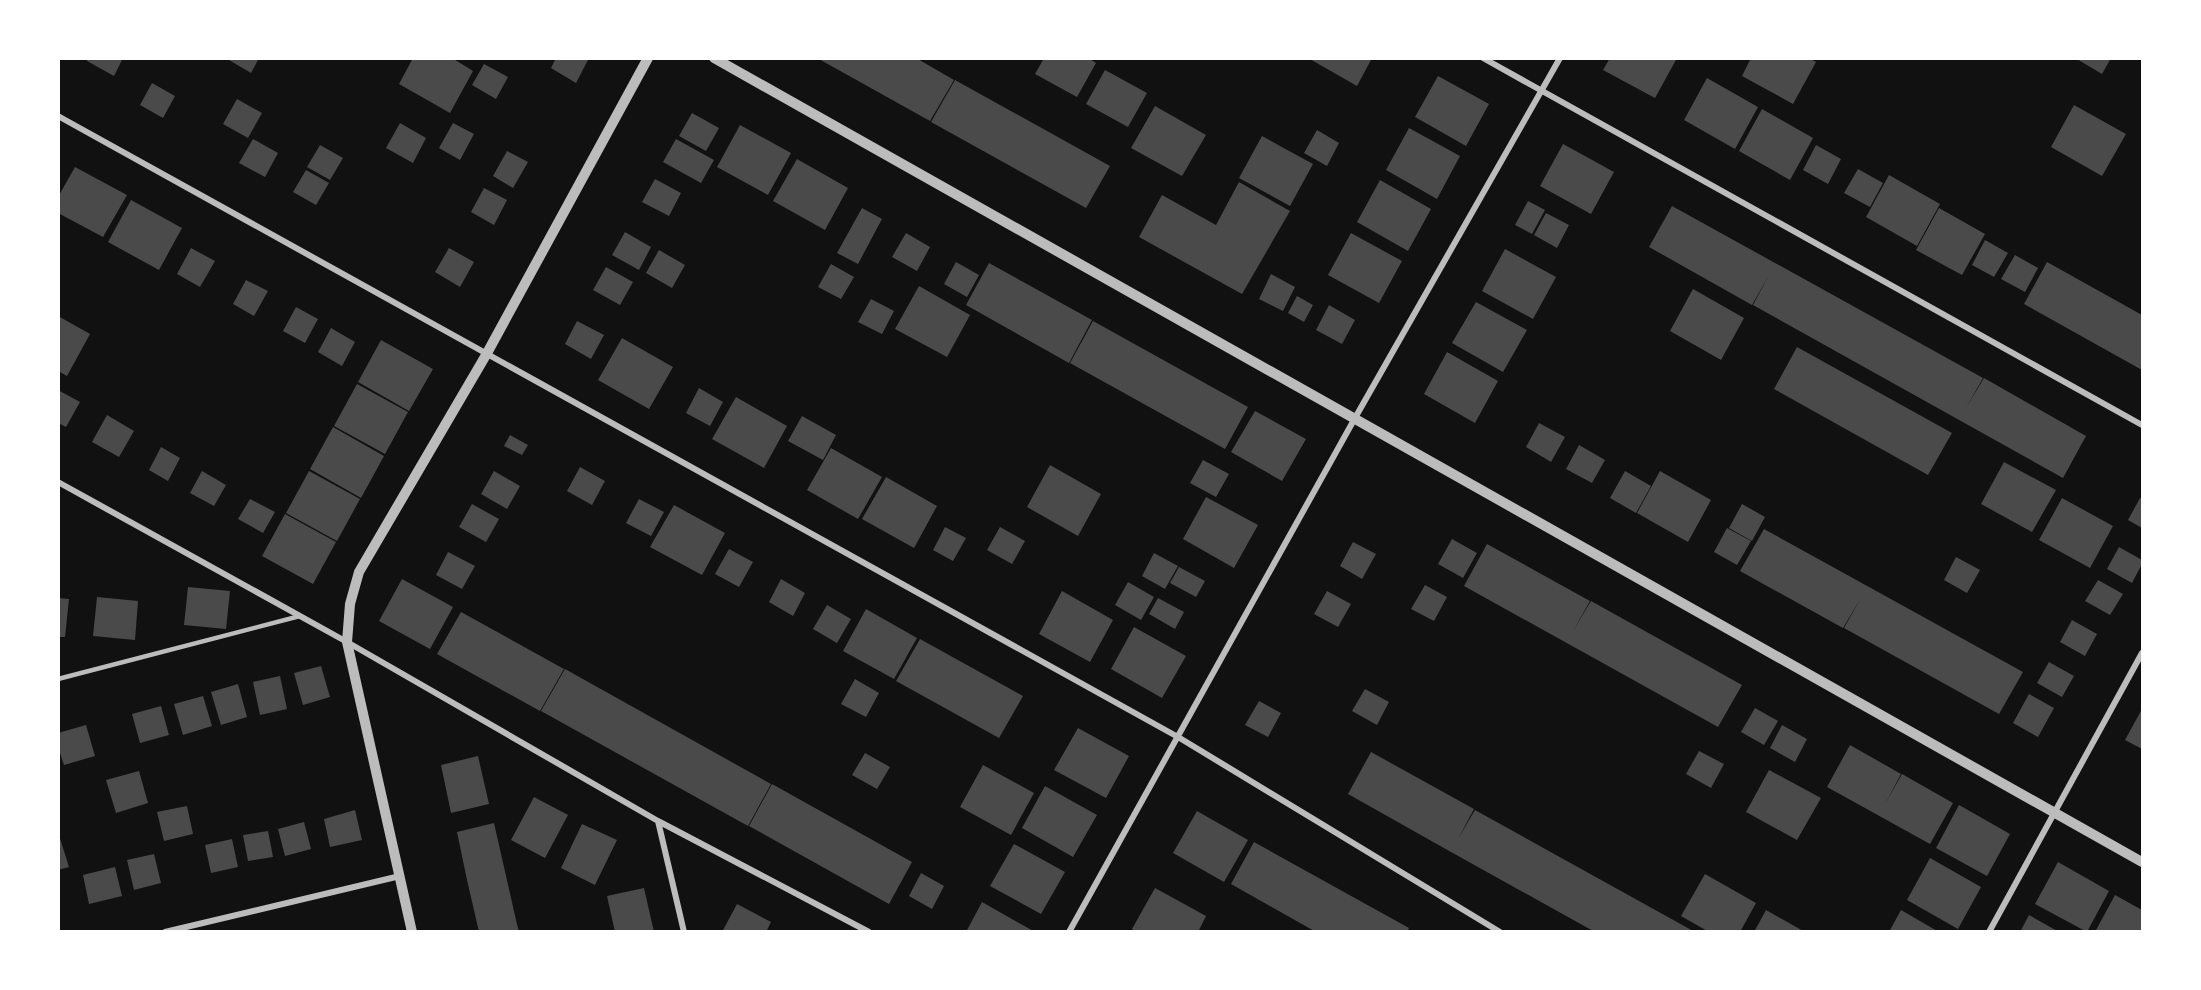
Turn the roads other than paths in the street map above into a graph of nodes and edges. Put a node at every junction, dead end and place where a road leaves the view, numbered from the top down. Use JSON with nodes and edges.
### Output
{"nodes":[{"id":1,"x":648,"y":58,"type":"edge"},
{"id":2,"x":714,"y":58,"type":"edge"},
{"id":3,"x":1483,"y":58,"type":"edge"},
{"id":4,"x":1560,"y":58,"type":"edge"},
{"id":5,"x":1541,"y":91,"type":"junction"},
{"id":6,"x":58,"y":116,"type":"edge"},
{"id":7,"x":486,"y":355,"type":"junction"},
{"id":8,"x":1355,"y":418,"type":"junction"},
{"id":9,"x":2142,"y":425,"type":"edge"},
{"id":10,"x":58,"y":482,"type":"edge"},
{"id":11,"x":300,"y":616,"type":"junction"},
{"id":12,"x":347,"y":642,"type":"junction"},
{"id":13,"x":2142,"y":653,"type":"edge"},
{"id":14,"x":58,"y":679,"type":"edge"},
{"id":15,"x":1178,"y":737,"type":"junction"},
{"id":16,"x":2054,"y":812,"type":"junction"},
{"id":17,"x":658,"y":821,"type":"junction"},
{"id":18,"x":2142,"y":862,"type":"edge"},
{"id":19,"x":400,"y":876,"type":"junction"},
{"id":20,"x":165,"y":932,"type":"edge"},
{"id":21,"x":412,"y":932,"type":"edge"},
{"id":22,"x":684,"y":932,"type":"edge"},
{"id":23,"x":869,"y":932,"type":"edge"},
{"id":24,"x":1069,"y":932,"type":"edge"},
{"id":25,"x":1500,"y":932,"type":"edge"},
{"id":26,"x":1989,"y":932,"type":"edge"}],
"edges":[{"from":1,"to":7,"type":"street"},
{"from":2,"to":8,"type":"street"},
{"from":3,"to":5,"type":"street"},
{"from":4,"to":5,"type":"street"},
{"from":5,"to":8,"type":"street"},
{"from":5,"to":9,"type":"street"},
{"from":6,"to":7,"type":"street"},
{"from":7,"to":12,"type":"street"},
{"from":7,"to":15,"type":"street"},
{"from":8,"to":15,"type":"street"},
{"from":8,"to":16,"type":"street"},
{"from":10,"to":11,"type":"street"},
{"from":11,"to":12,"type":"street"},
{"from":11,"to":14,"type":"lane"},
{"from":12,"to":17,"type":"street"},
{"from":12,"to":19,"type":"street"},
{"from":13,"to":16,"type":"street"},
{"from":15,"to":24,"type":"street"},
{"from":15,"to":25,"type":"street"},
{"from":16,"to":18,"type":"street"},
{"from":16,"to":26,"type":"street"},
{"from":17,"to":22,"type":"street"},
{"from":17,"to":23,"type":"street"},
{"from":19,"to":20,"type":"street"},
{"from":19,"to":21,"type":"street"}]}
